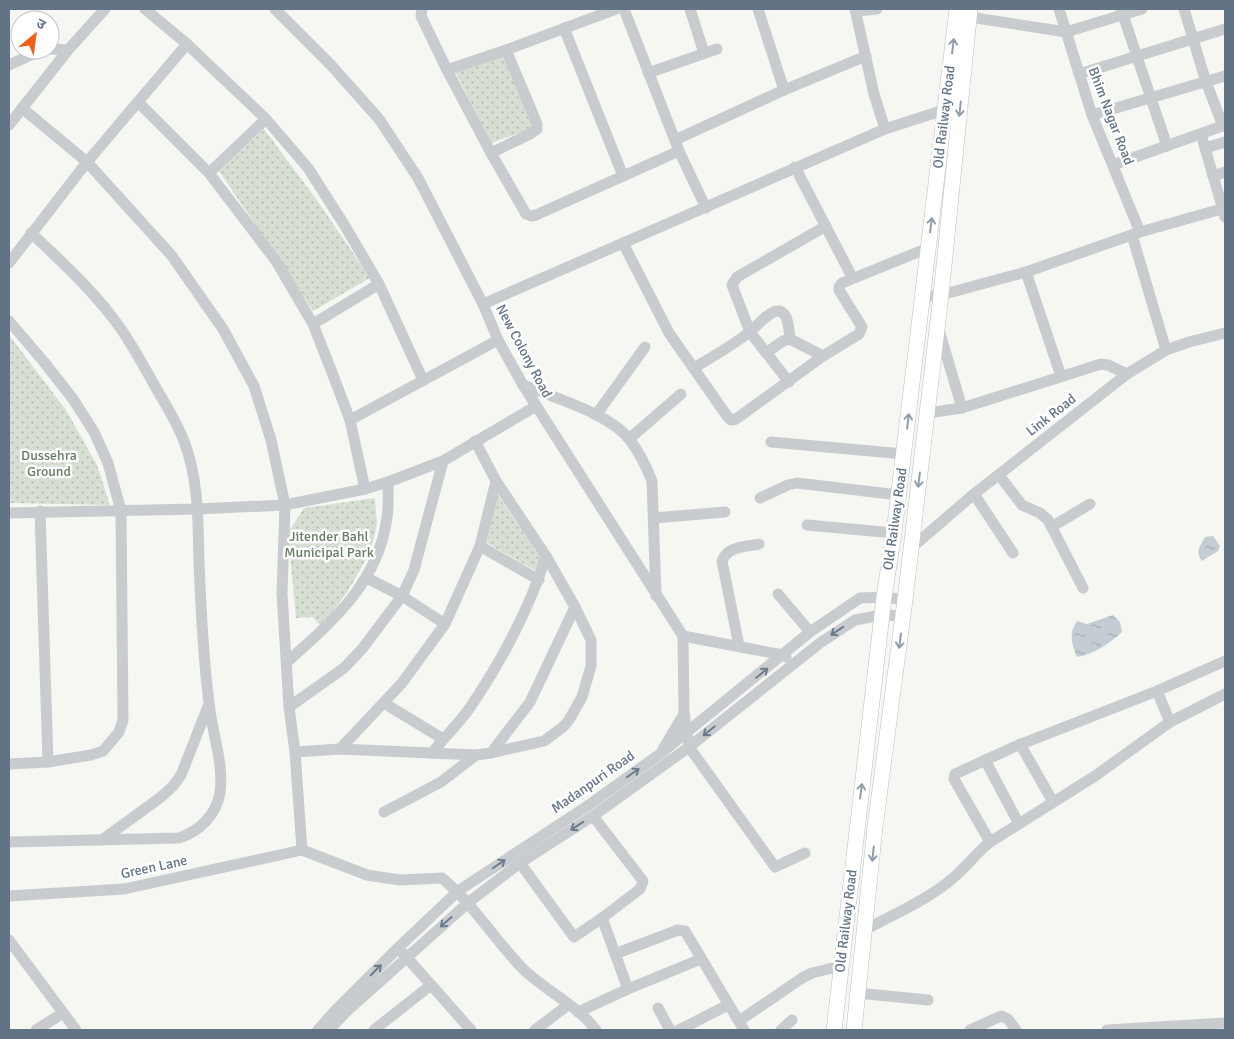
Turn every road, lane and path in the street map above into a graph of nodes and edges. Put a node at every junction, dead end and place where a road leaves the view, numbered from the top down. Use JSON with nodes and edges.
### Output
{"nodes":[{"id":1,"x":105,"y":9,"type":"edge"},
{"id":2,"x":145,"y":9,"type":"edge"},
{"id":3,"x":275,"y":9,"type":"edge"},
{"id":4,"x":422,"y":9,"type":"edge"},
{"id":5,"x":616,"y":9,"type":"edge"},
{"id":6,"x":624,"y":9,"type":"edge"},
{"id":7,"x":690,"y":9,"type":"edge"},
{"id":8,"x":758,"y":9,"type":"edge"},
{"id":9,"x":877,"y":9,"type":"edge"},
{"id":10,"x":1059,"y":9,"type":"edge"},
{"id":11,"x":1142,"y":9,"type":"edge"},
{"id":12,"x":1184,"y":9,"type":"edge"},
{"id":13,"x":855,"y":10,"type":"edge"},
{"id":14,"x":963,"y":12,"type":"edge"},
{"id":15,"x":1122,"y":12,"type":"edge"},
{"id":16,"x":564,"y":28,"type":"junction"},
{"id":17,"x":1225,"y":29,"type":"edge"},
{"id":18,"x":1066,"y":32,"type":"junction"},
{"id":19,"x":1193,"y":39,"type":"junction"},
{"id":20,"x":187,"y":44,"type":"junction"},
{"id":21,"x":60,"y":49,"type":"edge"},
{"id":22,"x":717,"y":49,"type":"dead end"},
{"id":23,"x":68,"y":50,"type":"junction"},
{"id":24,"x":506,"y":50,"type":"junction"},
{"id":25,"x":704,"y":53,"type":"junction"},
{"id":26,"x":866,"y":56,"type":"junction"},
{"id":27,"x":1136,"y":56,"type":"junction"},
{"id":28,"x":447,"y":70,"type":"junction"},
{"id":29,"x":648,"y":73,"type":"junction"},
{"id":30,"x":1079,"y":74,"type":"junction"},
{"id":31,"x":1225,"y":76,"type":"edge"},
{"id":32,"x":1206,"y":82,"type":"junction"},
{"id":33,"x":784,"y":90,"type":"junction"},
{"id":34,"x":1151,"y":98,"type":"junction"},
{"id":35,"x":138,"y":102,"type":"junction"},
{"id":36,"x":22,"y":108,"type":"junction"},
{"id":37,"x":946,"y":109,"type":"junction"},
{"id":38,"x":1092,"y":115,"type":"junction"},
{"id":39,"x":266,"y":119,"type":"junction"},
{"id":40,"x":9,"y":125,"type":"edge"},
{"id":41,"x":1224,"y":126,"type":"edge"},
{"id":42,"x":885,"y":129,"type":"junction"},
{"id":43,"x":1201,"y":134,"type":"junction"},
{"id":44,"x":675,"y":140,"type":"junction"},
{"id":45,"x":1225,"y":142,"type":"edge"},
{"id":46,"x":1167,"y":146,"type":"junction"},
{"id":47,"x":1205,"y":148,"type":"junction"},
{"id":48,"x":679,"y":152,"type":"junction"},
{"id":49,"x":491,"y":153,"type":"junction"},
{"id":50,"x":87,"y":162,"type":"junction"},
{"id":51,"x":1113,"y":165,"type":"junction"},
{"id":52,"x":795,"y":167,"type":"junction"},
{"id":53,"x":1225,"y":172,"type":"edge"},
{"id":54,"x":209,"y":173,"type":"junction"},
{"id":55,"x":623,"y":176,"type":"junction"},
{"id":56,"x":1213,"y":176,"type":"junction"},
{"id":57,"x":706,"y":208,"type":"junction"},
{"id":58,"x":1224,"y":212,"type":"edge"},
{"id":59,"x":826,"y":226,"type":"junction"},
{"id":60,"x":31,"y":233,"type":"junction"},
{"id":61,"x":1136,"y":234,"type":"junction"},
{"id":62,"x":623,"y":243,"type":"junction"},
{"id":63,"x":928,"y":248,"type":"junction"},
{"id":64,"x":9,"y":262,"type":"edge"},
{"id":65,"x":1026,"y":272,"type":"junction"},
{"id":66,"x":852,"y":277,"type":"junction"},
{"id":67,"x":379,"y":284,"type":"junction"},
{"id":68,"x":941,"y":295,"type":"junction"},
{"id":69,"x":922,"y":298,"type":"junction"},
{"id":70,"x":483,"y":304,"type":"junction"},
{"id":71,"x":9,"y":321,"type":"edge"},
{"id":72,"x":313,"y":324,"type":"junction"},
{"id":73,"x":937,"y":325,"type":"junction"},
{"id":74,"x":750,"y":332,"type":"junction"},
{"id":75,"x":1225,"y":333,"type":"edge"},
{"id":76,"x":790,"y":339,"type":"junction"},
{"id":77,"x":498,"y":340,"type":"junction"},
{"id":78,"x":645,"y":347,"type":"dead end"},
{"id":79,"x":1166,"y":350,"type":"junction"},
{"id":80,"x":766,"y":353,"type":"junction"},
{"id":81,"x":823,"y":356,"type":"junction"},
{"id":82,"x":694,"y":368,"type":"junction"},
{"id":83,"x":1127,"y":374,"type":"junction"},
{"id":84,"x":1062,"y":376,"type":"junction"},
{"id":85,"x":423,"y":380,"type":"junction"},
{"id":86,"x":789,"y":382,"type":"junction"},
{"id":87,"x":523,"y":386,"type":"junction"},
{"id":88,"x":681,"y":394,"type":"dead end"},
{"id":89,"x":536,"y":406,"type":"junction"},
{"id":90,"x":962,"y":408,"type":"junction"},
{"id":91,"x":927,"y":413,"type":"junction"},
{"id":92,"x":596,"y":415,"type":"junction"},
{"id":93,"x":350,"y":420,"type":"junction"},
{"id":94,"x":629,"y":439,"type":"junction"},
{"id":95,"x":475,"y":441,"type":"junction"},
{"id":96,"x":771,"y":442,"type":"dead end"},
{"id":97,"x":904,"y":454,"type":"junction"},
{"id":98,"x":443,"y":461,"type":"junction"},
{"id":99,"x":998,"y":475,"type":"junction"},
{"id":100,"x":496,"y":481,"type":"junction"},
{"id":101,"x":388,"y":482,"type":"junction"},
{"id":102,"x":366,"y":489,"type":"junction"},
{"id":103,"x":974,"y":494,"type":"junction"},
{"id":104,"x":898,"y":495,"type":"junction"},
{"id":105,"x":760,"y":498,"type":"dead end"},
{"id":106,"x":1090,"y":504,"type":"dead end"},
{"id":107,"x":285,"y":505,"type":"junction"},
{"id":108,"x":197,"y":509,"type":"junction"},
{"id":109,"x":40,"y":511,"type":"junction"},
{"id":110,"x":121,"y":511,"type":"junction"},
{"id":111,"x":725,"y":512,"type":"dead end"},
{"id":112,"x":9,"y":513,"type":"edge"},
{"id":113,"x":654,"y":518,"type":"junction"},
{"id":114,"x":807,"y":525,"type":"dead end"},
{"id":115,"x":1052,"y":526,"type":"junction"},
{"id":116,"x":894,"y":533,"type":"junction"},
{"id":117,"x":758,"y":544,"type":"dead end"},
{"id":118,"x":480,"y":546,"type":"junction"},
{"id":119,"x":910,"y":549,"type":"junction"},
{"id":120,"x":1013,"y":553,"type":"dead end"},
{"id":121,"x":546,"y":556,"type":"junction"},
{"id":122,"x":367,"y":578,"type":"junction"},
{"id":123,"x":539,"y":580,"type":"junction"},
{"id":124,"x":1083,"y":588,"type":"dead end"},
{"id":125,"x":778,"y":594,"type":"dead end"},
{"id":126,"x":402,"y":596,"type":"junction"},
{"id":127,"x":656,"y":596,"type":"junction"},
{"id":128,"x":884,"y":597,"type":"junction"},
{"id":129,"x":905,"y":600,"type":"junction"},
{"id":130,"x":575,"y":606,"type":"junction"},
{"id":131,"x":882,"y":615,"type":"junction"},
{"id":132,"x":903,"y":616,"type":"junction"},
{"id":133,"x":444,"y":624,"type":"junction"},
{"id":134,"x":810,"y":632,"type":"junction"},
{"id":135,"x":683,"y":636,"type":"junction"},
{"id":136,"x":739,"y":646,"type":"junction"},
{"id":137,"x":784,"y":655,"type":"junction"},
{"id":138,"x":1225,"y":661,"type":"edge"},
{"id":139,"x":286,"y":662,"type":"junction"},
{"id":140,"x":794,"y":663,"type":"junction"},
{"id":141,"x":1157,"y":692,"type":"junction"},
{"id":142,"x":1225,"y":694,"type":"edge"},
{"id":143,"x":384,"y":703,"type":"junction"},
{"id":144,"x":209,"y":704,"type":"junction"},
{"id":145,"x":289,"y":707,"type":"junction"},
{"id":146,"x":684,"y":714,"type":"junction"},
{"id":147,"x":1170,"y":722,"type":"junction"},
{"id":148,"x":687,"y":733,"type":"junction"},
{"id":149,"x":443,"y":739,"type":"junction"},
{"id":150,"x":1020,"y":744,"type":"junction"},
{"id":151,"x":689,"y":747,"type":"junction"},
{"id":152,"x":340,"y":749,"type":"junction"},
{"id":153,"x":295,"y":752,"type":"junction"},
{"id":154,"x":432,"y":753,"type":"junction"},
{"id":155,"x":491,"y":753,"type":"junction"},
{"id":156,"x":660,"y":754,"type":"junction"},
{"id":157,"x":476,"y":755,"type":"junction"},
{"id":158,"x":985,"y":760,"type":"junction"},
{"id":159,"x":48,"y":762,"type":"junction"},
{"id":160,"x":9,"y":764,"type":"edge"},
{"id":161,"x":1053,"y":802,"type":"junction"},
{"id":162,"x":384,"y":812,"type":"dead end"},
{"id":163,"x":593,"y":816,"type":"junction"},
{"id":164,"x":857,"y":824,"type":"junction"},
{"id":165,"x":1019,"y":824,"type":"junction"},
{"id":166,"x":875,"y":827,"type":"junction"},
{"id":167,"x":102,"y":840,"type":"junction"},
{"id":168,"x":9,"y":842,"type":"edge"},
{"id":169,"x":990,"y":842,"type":"junction"},
{"id":170,"x":302,"y":850,"type":"junction"},
{"id":171,"x":805,"y":853,"type":"dead end"},
{"id":172,"x":520,"y":863,"type":"junction"},
{"id":173,"x":458,"y":892,"type":"junction"},
{"id":174,"x":9,"y":896,"type":"edge"},
{"id":175,"x":468,"y":902,"type":"junction"},
{"id":176,"x":602,"y":918,"type":"junction"},
{"id":177,"x":865,"y":930,"type":"junction"},
{"id":178,"x":9,"y":940,"type":"edge"},
{"id":179,"x":402,"y":953,"type":"junction"},
{"id":180,"x":615,"y":954,"type":"junction"},
{"id":181,"x":701,"y":959,"type":"junction"},
{"id":182,"x":841,"y":966,"type":"junction"},
{"id":183,"x":431,"y":985,"type":"junction"},
{"id":184,"x":628,"y":989,"type":"junction"},
{"id":185,"x":857,"y":993,"type":"junction"},
{"id":186,"x":928,"y":1000,"type":"dead end"},
{"id":187,"x":568,"y":1005,"type":"junction"},
{"id":188,"x":728,"y":1005,"type":"junction"},
{"id":189,"x":658,"y":1008,"type":"dead end"},
{"id":190,"x":578,"y":1012,"type":"junction"},
{"id":191,"x":63,"y":1013,"type":"junction"},
{"id":192,"x":792,"y":1020,"type":"dead end"},
{"id":193,"x":1225,"y":1023,"type":"edge"},
{"id":194,"x":741,"y":1026,"type":"edge"},
{"id":195,"x":1151,"y":1029,"type":"edge"},
{"id":196,"x":36,"y":1030,"type":"edge"},
{"id":197,"x":76,"y":1030,"type":"edge"},
{"id":198,"x":318,"y":1030,"type":"edge"},
{"id":199,"x":329,"y":1030,"type":"edge"},
{"id":200,"x":374,"y":1030,"type":"edge"},
{"id":201,"x":471,"y":1030,"type":"edge"},
{"id":202,"x":534,"y":1030,"type":"edge"},
{"id":203,"x":596,"y":1030,"type":"edge"},
{"id":204,"x":670,"y":1030,"type":"edge"},
{"id":205,"x":679,"y":1030,"type":"edge"},
{"id":206,"x":781,"y":1030,"type":"edge"},
{"id":207,"x":834,"y":1030,"type":"edge"},
{"id":208,"x":854,"y":1030,"type":"edge"},
{"id":209,"x":972,"y":1030,"type":"edge"},
{"id":210,"x":1016,"y":1030,"type":"edge"},
{"id":211,"x":1107,"y":1030,"type":"edge"}],
"edges":[{"from":1,"to":23,"type":"street"},
{"from":2,"to":20,"type":"street"},
{"from":3,"to":70,"type":"street","name":"New Colony Road"},
{"from":4,"to":28,"type":"street"},
{"from":5,"to":16,"type":"street"},
{"from":6,"to":29,"type":"street"},
{"from":7,"to":25,"type":"street"},
{"from":8,"to":33,"type":"street"},
{"from":9,"to":13,"type":"street"},
{"from":10,"to":18,"type":"street","name":"Bhim Nagar Road"},
{"from":11,"to":15,"type":"street"},
{"from":12,"to":19,"type":"street"},
{"from":13,"to":26,"type":"street"},
{"from":14,"to":18,"type":"street"},
{"from":37,"to":14,"type":"main road","name":"Old Railway Road","one_way":true},
{"from":14,"to":68,"type":"main road","name":"Old Railway Road","one_way":true},
{"from":15,"to":18,"type":"street"},
{"from":15,"to":27,"type":"street"},
{"from":16,"to":24,"type":"street"},
{"from":16,"to":55,"type":"street"},
{"from":17,"to":19,"type":"street"},
{"from":18,"to":30,"type":"street","name":"Bhim Nagar Road"},
{"from":19,"to":27,"type":"street"},
{"from":19,"to":32,"type":"street"},
{"from":20,"to":35,"type":"street"},
{"from":20,"to":39,"type":"street"},
{"from":21,"to":23,"type":"street"},
{"from":22,"to":25,"type":"street"},
{"from":23,"to":36,"type":"street"},
{"from":24,"to":28,"type":"street"},
{"from":24,"to":49,"type":"street"},
{"from":25,"to":29,"type":"street"},
{"from":26,"to":33,"type":"street"},
{"from":26,"to":42,"type":"street"},
{"from":27,"to":30,"type":"street"},
{"from":27,"to":34,"type":"street"},
{"from":28,"to":49,"type":"street"},
{"from":29,"to":44,"type":"street"},
{"from":30,"to":38,"type":"street","name":"Bhim Nagar Road"},
{"from":31,"to":32,"type":"street"},
{"from":32,"to":34,"type":"street"},
{"from":32,"to":41,"type":"street"},
{"from":33,"to":44,"type":"street"},
{"from":34,"to":38,"type":"street"},
{"from":34,"to":46,"type":"street"},
{"from":35,"to":50,"type":"street"},
{"from":35,"to":54,"type":"street"},
{"from":36,"to":40,"type":"street"},
{"from":36,"to":50,"type":"street"},
{"from":37,"to":42,"type":"street"},
{"from":63,"to":37,"type":"main road","name":"Old Railway Road","one_way":true},
{"from":38,"to":51,"type":"street","name":"Bhim Nagar Road"},
{"from":39,"to":54,"type":"street"},
{"from":39,"to":67,"type":"street"},
{"from":41,"to":43,"type":"street"},
{"from":42,"to":52,"type":"street"},
{"from":43,"to":46,"type":"street"},
{"from":43,"to":47,"type":"street"},
{"from":44,"to":48,"type":"street"},
{"from":45,"to":47,"type":"street"},
{"from":46,"to":51,"type":"street"},
{"from":47,"to":56,"type":"street"},
{"from":48,"to":55,"type":"street"},
{"from":48,"to":57,"type":"street"},
{"from":49,"to":55,"type":"street"},
{"from":50,"to":60,"type":"street"},
{"from":50,"to":107,"type":"street"},
{"from":51,"to":61,"type":"street","name":"Bhim Nagar Road"},
{"from":52,"to":57,"type":"street"},
{"from":52,"to":59,"type":"street"},
{"from":53,"to":56,"type":"street"},
{"from":54,"to":72,"type":"street"},
{"from":56,"to":58,"type":"street"},
{"from":57,"to":62,"type":"street"},
{"from":58,"to":61,"type":"street"},
{"from":59,"to":66,"type":"street"},
{"from":59,"to":74,"type":"street"},
{"from":60,"to":64,"type":"street"},
{"from":60,"to":108,"type":"street"},
{"from":61,"to":65,"type":"street"},
{"from":61,"to":79,"type":"street","name":"Bhim Nagar Road"},
{"from":62,"to":70,"type":"street"},
{"from":62,"to":82,"type":"street"},
{"from":63,"to":66,"type":"street"},
{"from":63,"to":69,"type":"main road","name":"Old Railway Road"},
{"from":65,"to":68,"type":"street"},
{"from":65,"to":84,"type":"street"},
{"from":66,"to":81,"type":"street"},
{"from":67,"to":72,"type":"street"},
{"from":67,"to":85,"type":"street"},
{"from":68,"to":69,"type":"street"},
{"from":68,"to":73,"type":"main road","name":"Old Railway Road"},
{"from":97,"to":69,"type":"main road","name":"Old Railway Road","one_way":true},
{"from":70,"to":77,"type":"street","name":"New Colony Road"},
{"from":71,"to":110,"type":"street"},
{"from":72,"to":93,"type":"street"},
{"from":73,"to":90,"type":"street"},
{"from":73,"to":91,"type":"main road","name":"Old Railway Road"},
{"from":74,"to":76,"type":"street"},
{"from":74,"to":80,"type":"street"},
{"from":74,"to":82,"type":"street"},
{"from":75,"to":79,"type":"street","name":"Link Road"},
{"from":76,"to":80,"type":"street"},
{"from":76,"to":81,"type":"street"},
{"from":77,"to":85,"type":"street"},
{"from":77,"to":87,"type":"street","name":"New Colony Road"},
{"from":78,"to":92,"type":"street"},
{"from":79,"to":83,"type":"street","name":"Link Road"},
{"from":80,"to":86,"type":"street"},
{"from":81,"to":86,"type":"street"},
{"from":82,"to":86,"type":"street"},
{"from":83,"to":84,"type":"street"},
{"from":83,"to":99,"type":"street","name":"Link Road"},
{"from":84,"to":90,"type":"street"},
{"from":85,"to":93,"type":"street"},
{"from":87,"to":89,"type":"street","name":"New Colony Road"},
{"from":87,"to":92,"type":"street"},
{"from":88,"to":94,"type":"street"},
{"from":89,"to":95,"type":"street"},
{"from":89,"to":127,"type":"street","name":"New Colony Road"},
{"from":90,"to":91,"type":"street"},
{"from":91,"to":119,"type":"main road","name":"Old Railway Road","one_way":true},
{"from":92,"to":94,"type":"street"},
{"from":93,"to":102,"type":"street"},
{"from":94,"to":113,"type":"street"},
{"from":95,"to":98,"type":"street"},
{"from":95,"to":100,"type":"street"},
{"from":96,"to":97,"type":"street"},
{"from":97,"to":104,"type":"main road","name":"Old Railway Road"},
{"from":98,"to":101,"type":"street"},
{"from":98,"to":126,"type":"street"},
{"from":99,"to":103,"type":"street","name":"Link Road"},
{"from":99,"to":115,"type":"street"},
{"from":100,"to":118,"type":"street"},
{"from":100,"to":121,"type":"street"},
{"from":101,"to":102,"type":"street"},
{"from":101,"to":122,"type":"street"},
{"from":102,"to":107,"type":"street"},
{"from":103,"to":119,"type":"street","name":"Link Road"},
{"from":103,"to":120,"type":"street"},
{"from":104,"to":105,"type":"street"},
{"from":104,"to":116,"type":"main road","name":"Old Railway Road"},
{"from":106,"to":115,"type":"street"},
{"from":107,"to":108,"type":"street"},
{"from":107,"to":139,"type":"street"},
{"from":108,"to":110,"type":"street"},
{"from":108,"to":144,"type":"street"},
{"from":109,"to":110,"type":"street"},
{"from":109,"to":112,"type":"street"},
{"from":109,"to":159,"type":"street"},
{"from":110,"to":159,"type":"street"},
{"from":111,"to":113,"type":"street"},
{"from":113,"to":127,"type":"street"},
{"from":114,"to":116,"type":"street"},
{"from":115,"to":124,"type":"street"},
{"from":116,"to":128,"type":"main road","name":"Old Railway Road"},
{"from":117,"to":136,"type":"street"},
{"from":118,"to":123,"type":"street"},
{"from":118,"to":133,"type":"street"},
{"from":119,"to":129,"type":"main road","name":"Old Railway Road"},
{"from":121,"to":123,"type":"street"},
{"from":121,"to":130,"type":"street"},
{"from":122,"to":126,"type":"street"},
{"from":122,"to":139,"type":"street"},
{"from":123,"to":149,"type":"street"},
{"from":125,"to":134,"type":"street"},
{"from":126,"to":133,"type":"street"},
{"from":126,"to":145,"type":"street"},
{"from":127,"to":135,"type":"street","name":"New Colony Road"},
{"from":128,"to":129,"type":"street","name":"Madanpuri Road"},
{"from":128,"to":131,"type":"main road","name":"Old Railway Road"},
{"from":128,"to":134,"type":"street","name":"Madanpuri Road"},
{"from":129,"to":132,"type":"main road","name":"Old Railway Road"},
{"from":130,"to":155,"type":"street"},
{"from":130,"to":155,"type":"street"},
{"from":131,"to":132,"type":"street","name":"Madanpuri Road"},
{"from":131,"to":140,"type":"street","name":"Madanpuri Road","one_way":true},
{"from":164,"to":131,"type":"main road","name":"Old Railway Road","one_way":true},
{"from":132,"to":166,"type":"main road","name":"Old Railway Road","one_way":true},
{"from":133,"to":143,"type":"street"},
{"from":134,"to":137,"type":"street","name":"Madanpuri Road"},
{"from":135,"to":136,"type":"street"},
{"from":135,"to":146,"type":"street"},
{"from":136,"to":137,"type":"street"},
{"from":137,"to":140,"type":"street"},
{"from":148,"to":137,"type":"street","name":"Madanpuri Road","one_way":true},
{"from":138,"to":141,"type":"street"},
{"from":139,"to":145,"type":"street"},
{"from":140,"to":151,"type":"street","name":"Madanpuri Road","one_way":true},
{"from":141,"to":147,"type":"street"},
{"from":141,"to":150,"type":"street"},
{"from":142,"to":147,"type":"street"},
{"from":143,"to":149,"type":"street"},
{"from":143,"to":152,"type":"street"},
{"from":144,"to":167,"type":"street"},
{"from":144,"to":167,"type":"street"},
{"from":145,"to":153,"type":"street"},
{"from":146,"to":148,"type":"street"},
{"from":146,"to":156,"type":"street"},
{"from":147,"to":161,"type":"street"},
{"from":148,"to":151,"type":"street"},
{"from":148,"to":156,"type":"street","name":"Madanpuri Road"},
{"from":149,"to":154,"type":"street"},
{"from":150,"to":158,"type":"street"},
{"from":150,"to":161,"type":"street"},
{"from":151,"to":163,"type":"street","name":"Madanpuri Road"},
{"from":151,"to":171,"type":"street"},
{"from":152,"to":153,"type":"street"},
{"from":152,"to":154,"type":"street"},
{"from":153,"to":170,"type":"street"},
{"from":154,"to":157,"type":"street"},
{"from":155,"to":157,"type":"street"},
{"from":173,"to":156,"type":"street","name":"Madanpuri Road","one_way":true},
{"from":157,"to":162,"type":"street"},
{"from":158,"to":165,"type":"street"},
{"from":158,"to":169,"type":"street"},
{"from":159,"to":160,"type":"street"},
{"from":161,"to":165,"type":"street"},
{"from":163,"to":172,"type":"street","name":"Madanpuri Road","one_way":true},
{"from":163,"to":176,"type":"street"},
{"from":164,"to":166,"type":"main road"},
{"from":164,"to":182,"type":"main road","name":"Old Railway Road"},
{"from":165,"to":169,"type":"street"},
{"from":166,"to":177,"type":"main road","name":"Old Railway Road","one_way":true},
{"from":167,"to":168,"type":"street"},
{"from":169,"to":177,"type":"street"},
{"from":170,"to":173,"type":"street"},
{"from":170,"to":174,"type":"street","name":"Green Lane"},
{"from":172,"to":175,"type":"street","name":"Madanpuri Road"},
{"from":172,"to":176,"type":"street"},
{"from":173,"to":175,"type":"street"},
{"from":173,"to":179,"type":"street","name":"Madanpuri Road"},
{"from":175,"to":179,"type":"street","name":"Madanpuri Road","one_way":true},
{"from":175,"to":187,"type":"street"},
{"from":176,"to":180,"type":"street"},
{"from":177,"to":185,"type":"main road","name":"Old Railway Road"},
{"from":178,"to":191,"type":"street"},
{"from":179,"to":183,"type":"street"},
{"from":198,"to":179,"type":"street","name":"Madanpuri Road","one_way":true},
{"from":179,"to":199,"type":"street","name":"Madanpuri Road"},
{"from":180,"to":181,"type":"street"},
{"from":180,"to":184,"type":"street"},
{"from":181,"to":184,"type":"street"},
{"from":181,"to":188,"type":"street"},
{"from":182,"to":194,"type":"street"},
{"from":182,"to":207,"type":"main road","name":"Old Railway Road"},
{"from":183,"to":200,"type":"street"},
{"from":183,"to":201,"type":"street"},
{"from":184,"to":190,"type":"street"},
{"from":185,"to":186,"type":"street"},
{"from":185,"to":208,"type":"main road","name":"Old Railway Road"},
{"from":187,"to":190,"type":"street"},
{"from":187,"to":202,"type":"street"},
{"from":188,"to":194,"type":"street"},
{"from":188,"to":205,"type":"street"},
{"from":189,"to":204,"type":"street"},
{"from":190,"to":203,"type":"street"},
{"from":191,"to":196,"type":"street"},
{"from":191,"to":197,"type":"street"},
{"from":192,"to":206,"type":"street"},
{"from":193,"to":195,"type":"street"},
{"from":195,"to":211,"type":"street"},
{"from":209,"to":210,"type":"street"}]}
